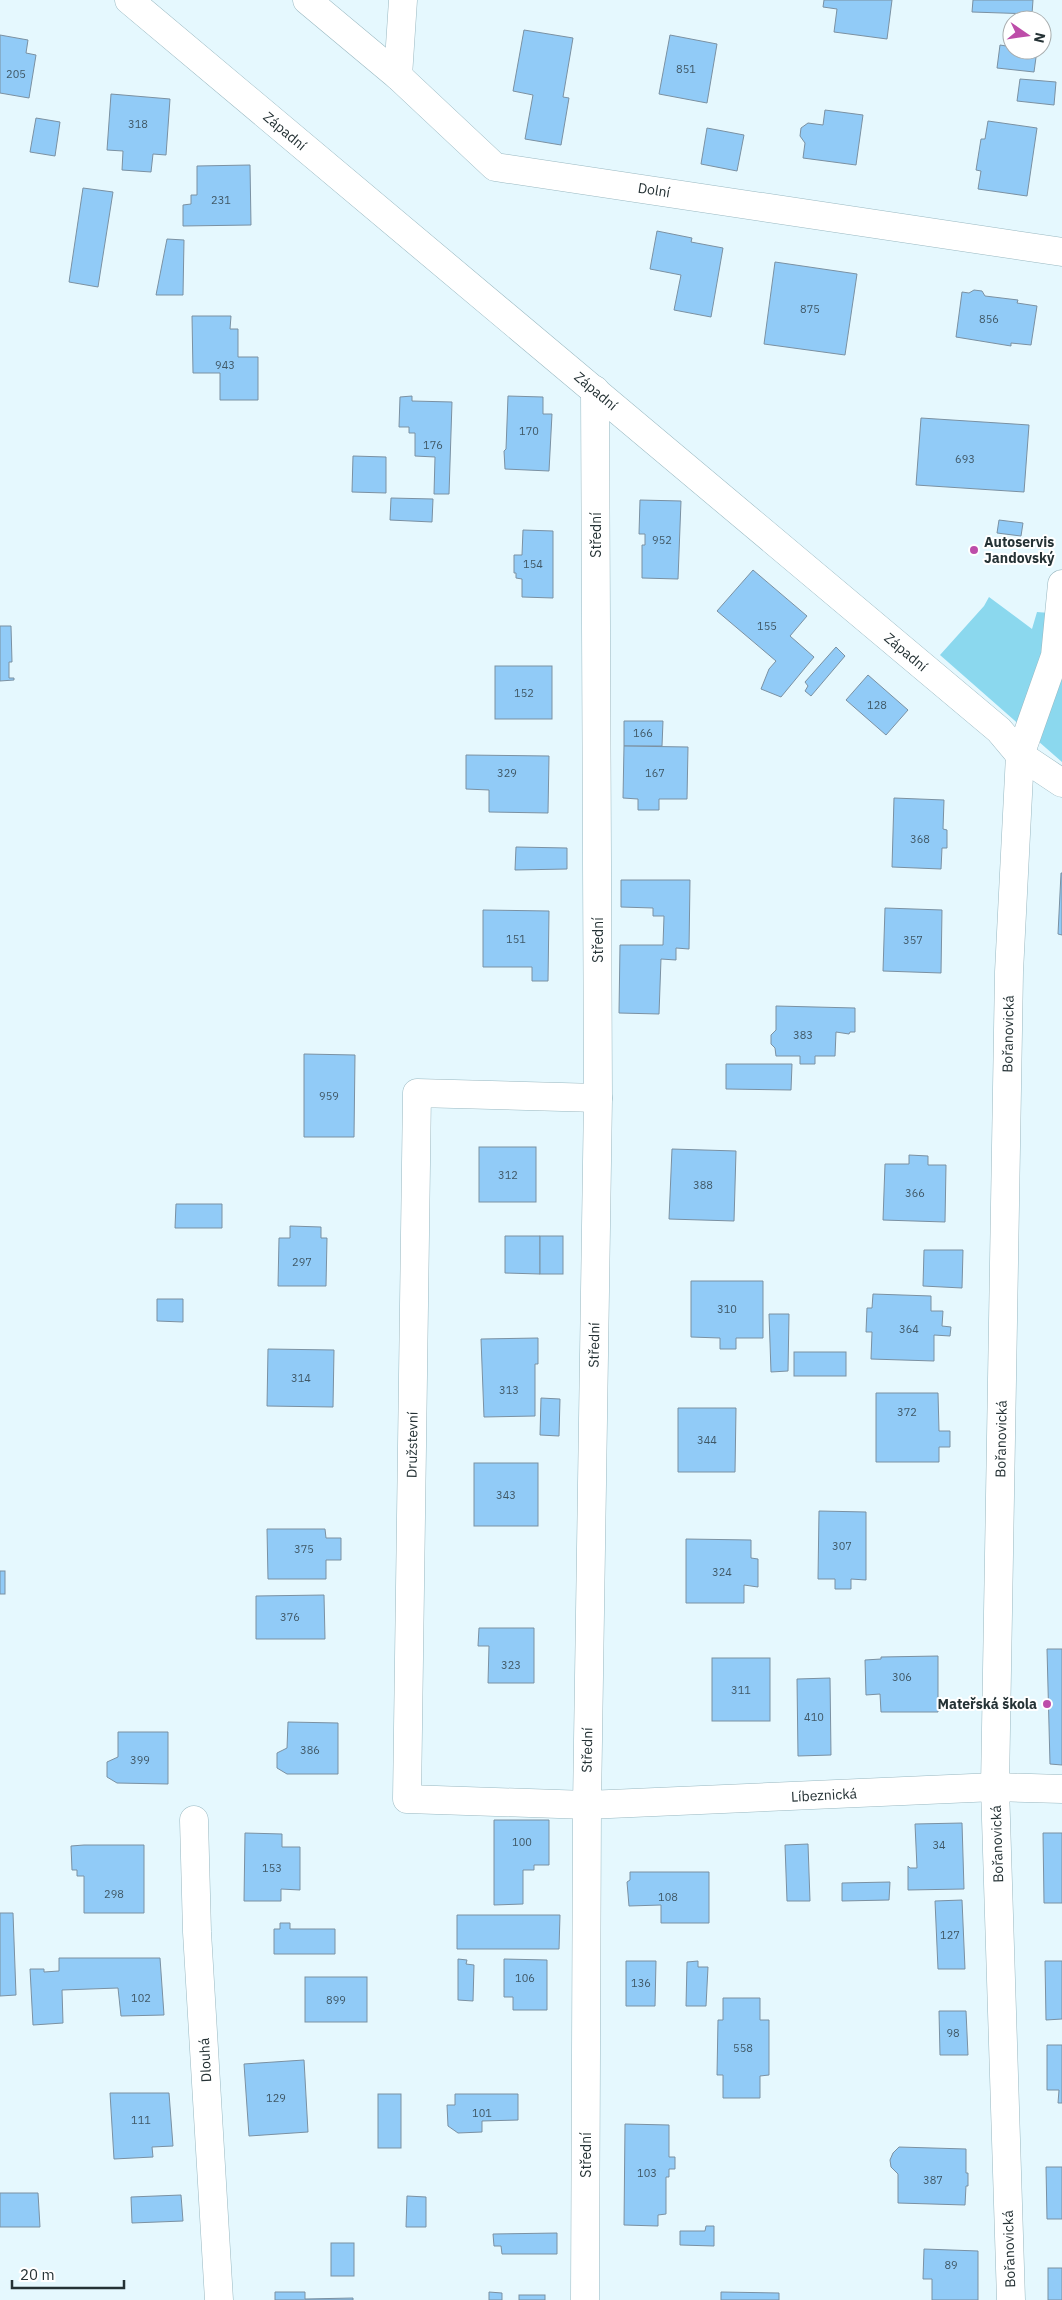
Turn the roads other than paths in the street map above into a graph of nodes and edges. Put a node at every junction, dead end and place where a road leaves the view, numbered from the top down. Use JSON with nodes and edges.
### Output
{"nodes":[{"id":1,"x":129,"y":0,"type":"edge"},
{"id":2,"x":307,"y":0,"type":"edge"},
{"id":3,"x":403,"y":0,"type":"edge"},
{"id":4,"x":398,"y":76,"type":"junction"},
{"id":5,"x":1062,"y":252,"type":"edge"},
{"id":6,"x":595,"y":390,"type":"junction"},
{"id":7,"x":1062,"y":584,"type":"edge"},
{"id":8,"x":1020,"y":755,"type":"junction"},
{"id":9,"x":1062,"y":783,"type":"edge"},
{"id":10,"x":598,"y":1098,"type":"junction"},
{"id":11,"x":995,"y":1787,"type":"junction"},
{"id":12,"x":1062,"y":1789,"type":"edge"},
{"id":13,"x":586,"y":1806,"type":"junction"},
{"id":14,"x":194,"y":1820,"type":"dead end"},
{"id":15,"x":219,"y":2300,"type":"edge"},
{"id":16,"x":585,"y":2300,"type":"edge"},
{"id":17,"x":1011,"y":2300,"type":"edge"}],
"edges":[{"from":1,"to":6,"type":"street","name":"Západní"},
{"from":2,"to":4,"type":"street","name":"Dolní"},
{"from":3,"to":4,"type":"street"},
{"from":4,"to":5,"type":"street","name":"Dolní"},
{"from":6,"to":8,"type":"street","name":"Západní"},
{"from":6,"to":10,"type":"street","name":"Střední"},
{"from":7,"to":8,"type":"street","name":"Bořanovická"},
{"from":8,"to":9,"type":"street","name":"Západní"},
{"from":8,"to":11,"type":"street","name":"Bořanovická"},
{"from":10,"to":13,"type":"street","name":"Střední"},
{"from":10,"to":13,"type":"street","name":"Družstevní"},
{"from":11,"to":12,"type":"street","name":"Líbeznická"},
{"from":11,"to":13,"type":"street","name":"Líbeznická"},
{"from":11,"to":17,"type":"street","name":"Bořanovická"},
{"from":13,"to":16,"type":"street","name":"Střední"},
{"from":14,"to":15,"type":"street","name":"Dlouhá"}]}
